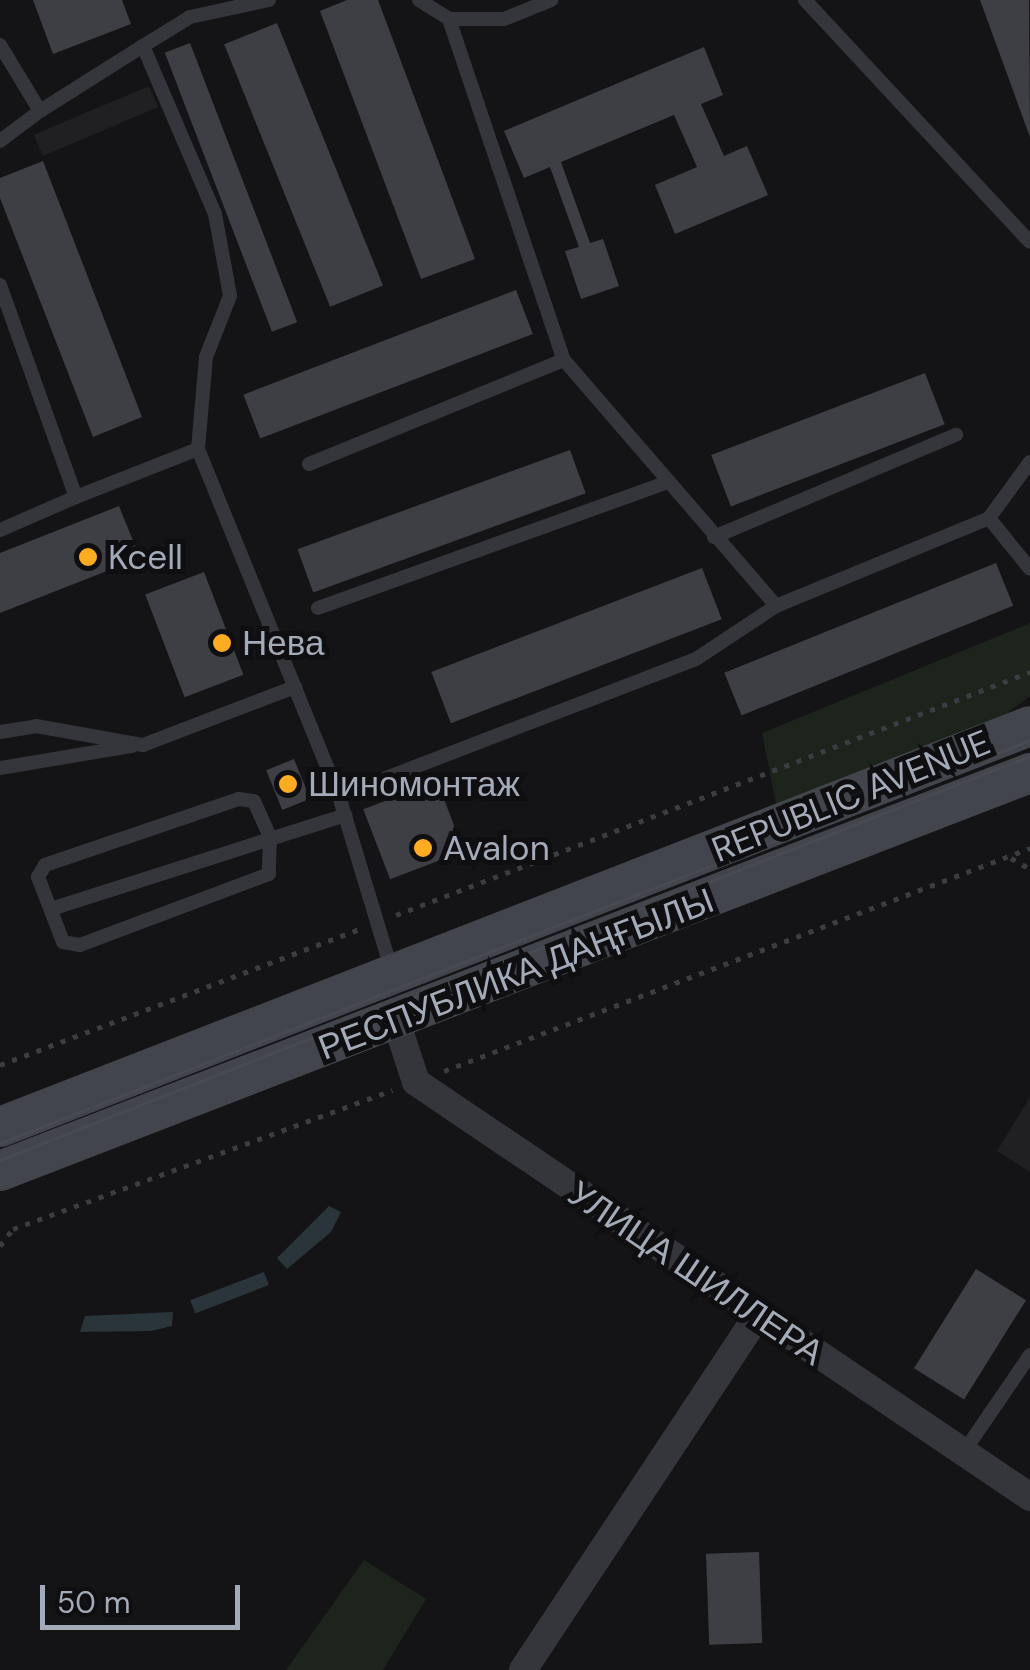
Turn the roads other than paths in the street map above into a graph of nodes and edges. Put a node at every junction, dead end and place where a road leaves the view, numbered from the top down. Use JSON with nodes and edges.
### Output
{"nodes":[{"id":1,"x":187,"y":0,"type":"edge"},
{"id":2,"x":269,"y":0,"type":"edge"},
{"id":3,"x":420,"y":0,"type":"edge"},
{"id":4,"x":551,"y":0,"type":"edge"},
{"id":5,"x":805,"y":0,"type":"edge"},
{"id":6,"x":190,"y":17,"type":"junction"},
{"id":7,"x":449,"y":19,"type":"junction"},
{"id":8,"x":0,"y":45,"type":"edge"},
{"id":9,"x":143,"y":46,"type":"junction"},
{"id":10,"x":40,"y":111,"type":"junction"},
{"id":11,"x":0,"y":141,"type":"edge"},
{"id":12,"x":1030,"y":242,"type":"edge"},
{"id":13,"x":0,"y":286,"type":"edge"},
{"id":14,"x":564,"y":360,"type":"junction"},
{"id":15,"x":956,"y":435,"type":"dead end"},
{"id":16,"x":198,"y":449,"type":"junction"},
{"id":17,"x":1030,"y":462,"type":"edge"},
{"id":18,"x":309,"y":464,"type":"dead end"},
{"id":19,"x":665,"y":483,"type":"junction"},
{"id":20,"x":76,"y":496,"type":"junction"},
{"id":21,"x":989,"y":518,"type":"junction"},
{"id":22,"x":0,"y":530,"type":"edge"},
{"id":23,"x":714,"y":537,"type":"junction"},
{"id":24,"x":1030,"y":568,"type":"edge"},
{"id":25,"x":776,"y":606,"type":"junction"},
{"id":26,"x":318,"y":608,"type":"dead end"},
{"id":27,"x":295,"y":687,"type":"junction"},
{"id":28,"x":1030,"y":726,"type":"edge"},
{"id":29,"x":0,"y":732,"type":"edge"},
{"id":30,"x":142,"y":745,"type":"junction"},
{"id":31,"x":0,"y":768,"type":"edge"},
{"id":32,"x":1030,"y":772,"type":"edge"},
{"id":33,"x":339,"y":796,"type":"junction"},
{"id":34,"x":345,"y":815,"type":"junction"},
{"id":35,"x":270,"y":837,"type":"junction"},
{"id":36,"x":51,"y":909,"type":"junction"},
{"id":37,"x":394,"y":978,"type":"junction"},
{"id":38,"x":396,"y":1021,"type":"junction"},
{"id":39,"x":0,"y":1128,"type":"edge"},
{"id":40,"x":0,"y":1171,"type":"edge"},
{"id":41,"x":758,"y":1315,"type":"junction"},
{"id":42,"x":1030,"y":1355,"type":"edge"},
{"id":43,"x":964,"y":1453,"type":"junction"},
{"id":44,"x":1030,"y":1498,"type":"edge"},
{"id":45,"x":522,"y":1670,"type":"edge"}],
"edges":[{"from":1,"to":6,"type":"lane"},
{"from":2,"to":6,"type":"lane"},
{"from":3,"to":7,"type":"lane"},
{"from":4,"to":7,"type":"lane"},
{"from":5,"to":12,"type":"lane"},
{"from":6,"to":9,"type":"lane"},
{"from":7,"to":14,"type":"lane"},
{"from":8,"to":10,"type":"lane"},
{"from":9,"to":10,"type":"lane"},
{"from":9,"to":16,"type":"lane"},
{"from":10,"to":11,"type":"lane"},
{"from":13,"to":20,"type":"lane"},
{"from":14,"to":18,"type":"lane"},
{"from":14,"to":19,"type":"lane"},
{"from":15,"to":23,"type":"lane"},
{"from":16,"to":20,"type":"lane"},
{"from":16,"to":27,"type":"lane"},
{"from":17,"to":21,"type":"lane"},
{"from":19,"to":23,"type":"lane"},
{"from":19,"to":26,"type":"lane"},
{"from":20,"to":22,"type":"lane"},
{"from":21,"to":24,"type":"lane"},
{"from":21,"to":25,"type":"lane"},
{"from":23,"to":25,"type":"lane"},
{"from":25,"to":33,"type":"lane"},
{"from":27,"to":30,"type":"lane"},
{"from":27,"to":33,"type":"lane"},
{"from":28,"to":37,"type":"main road","name":"REPUBLIC AVENUE"},
{"from":29,"to":30,"type":"lane"},
{"from":30,"to":31,"type":"lane"},
{"from":32,"to":38,"type":"main road","name":"РЕСПУБЛИКА ДАҢҒЫЛЫ"},
{"from":33,"to":34,"type":"lane"},
{"from":34,"to":35,"type":"lane"},
{"from":34,"to":37,"type":"lane"},
{"from":35,"to":36,"type":"lane"},
{"from":35,"to":36,"type":"lane"},
{"from":35,"to":36,"type":"lane"},
{"from":37,"to":39,"type":"main road","name":"РЕСПУБЛИКА ДАҢҒЫЛЫ"},
{"from":38,"to":40,"type":"main road","name":"РЕСПУБЛИКА ДАҢҒЫЛЫ"},
{"from":38,"to":41,"type":"street","name":"УЛИЦА ШИЛЛЕРА"},
{"from":41,"to":43,"type":"street","name":"УЛИЦА ШИЛЛЕРА"},
{"from":41,"to":45,"type":"street"},
{"from":42,"to":43,"type":"lane"},
{"from":43,"to":44,"type":"street","name":"УЛИЦА ШИЛЛЕРА"}]}
